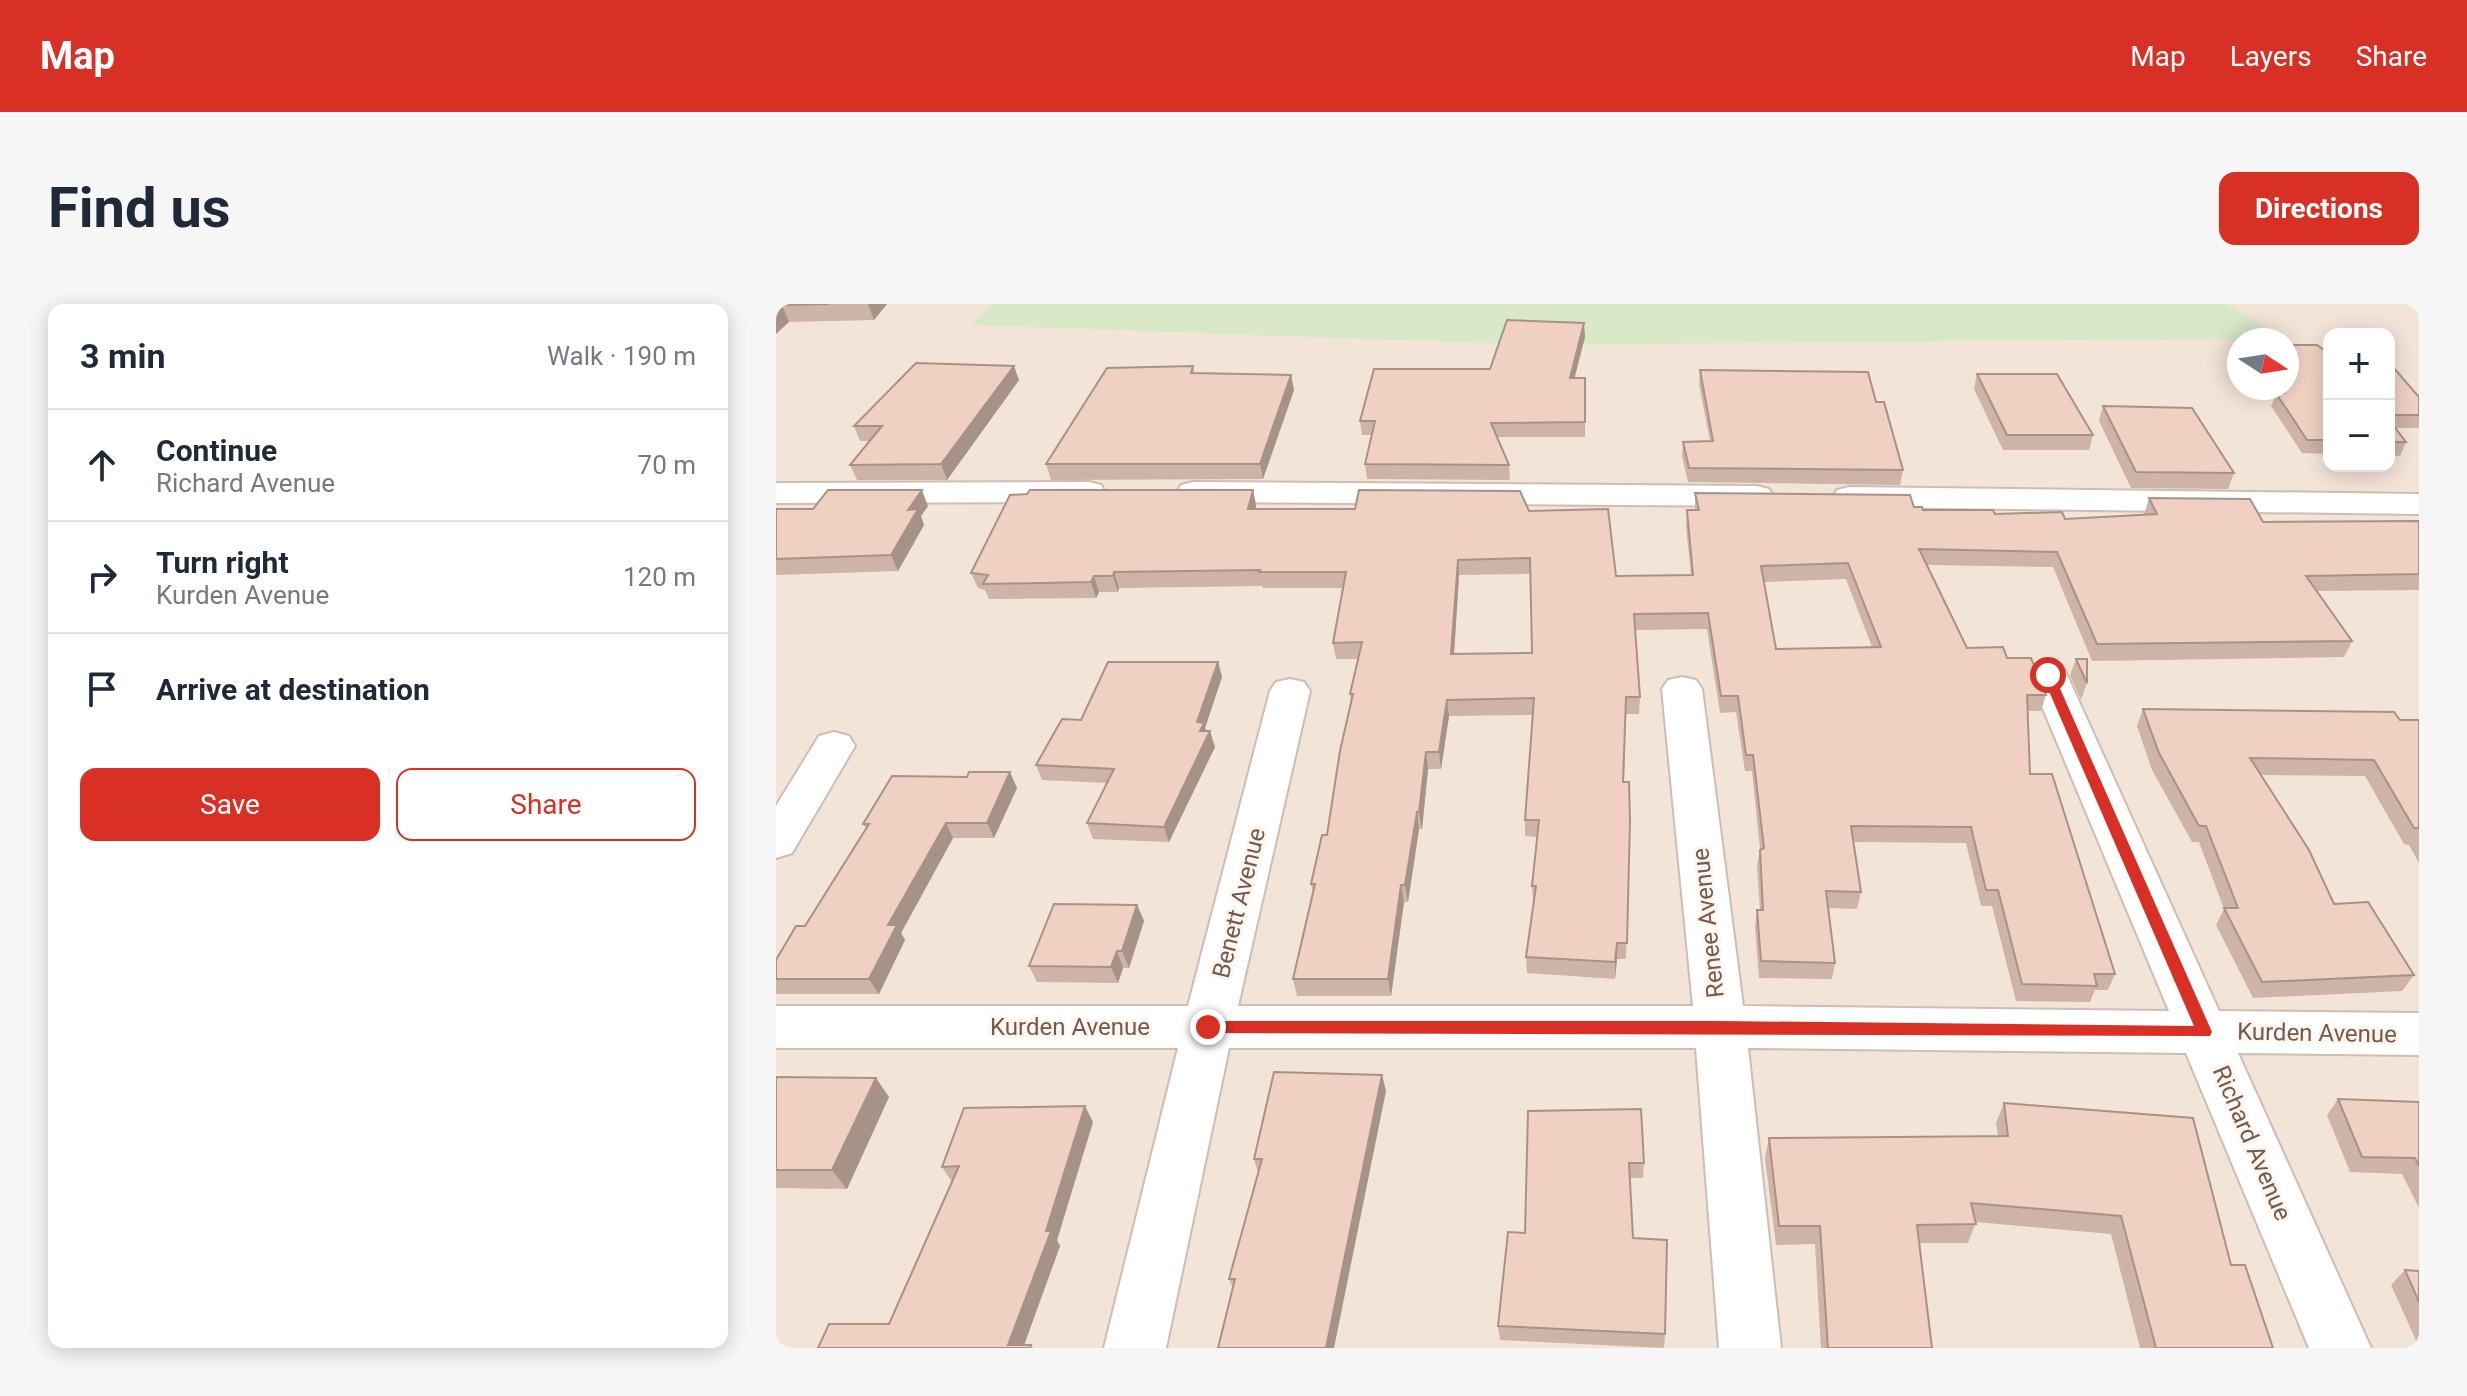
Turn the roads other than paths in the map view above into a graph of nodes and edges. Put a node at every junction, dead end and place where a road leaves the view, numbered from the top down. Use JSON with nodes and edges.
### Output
{"nodes":[{"id":1,"x":776,"y":493,"type":"edge"},
{"id":2,"x":2419,"y":504,"type":"edge"},
{"id":3,"x":2048,"y":675,"type":"dead end"},
{"id":4,"x":1682,"y":689,"type":"dead end"},
{"id":5,"x":1290,"y":691,"type":"dead end"},
{"id":6,"x":834,"y":746,"type":"dead end"},
{"id":7,"x":776,"y":842,"type":"edge"},
{"id":8,"x":776,"y":1027,"type":"edge"},
{"id":9,"x":1208,"y":1027,"type":"junction"},
{"id":10,"x":1720,"y":1027,"type":"junction"},
{"id":11,"x":2204,"y":1032,"type":"junction"},
{"id":12,"x":2419,"y":1034,"type":"edge"},
{"id":13,"x":1135,"y":1348,"type":"edge"},
{"id":14,"x":1750,"y":1348,"type":"edge"},
{"id":15,"x":2340,"y":1348,"type":"edge"}],
"edges":[{"from":1,"to":2,"type":"street"},
{"from":3,"to":11,"type":"street","name":"Richard Avenue"},
{"from":4,"to":10,"type":"street","name":"Renee Avenue"},
{"from":5,"to":9,"type":"street","name":"Benett Avenue"},
{"from":6,"to":7,"type":"street"},
{"from":8,"to":9,"type":"street","name":"Kurden Avenue"},
{"from":9,"to":10,"type":"street","name":"Kurden Avenue"},
{"from":9,"to":13,"type":"street","name":"Benett Avenue"},
{"from":10,"to":11,"type":"street","name":"Kurden Avenue"},
{"from":10,"to":14,"type":"street","name":"Renee Avenue"},
{"from":11,"to":12,"type":"street","name":"Kurden Avenue"},
{"from":11,"to":15,"type":"street","name":"Richard Avenue"}]}
